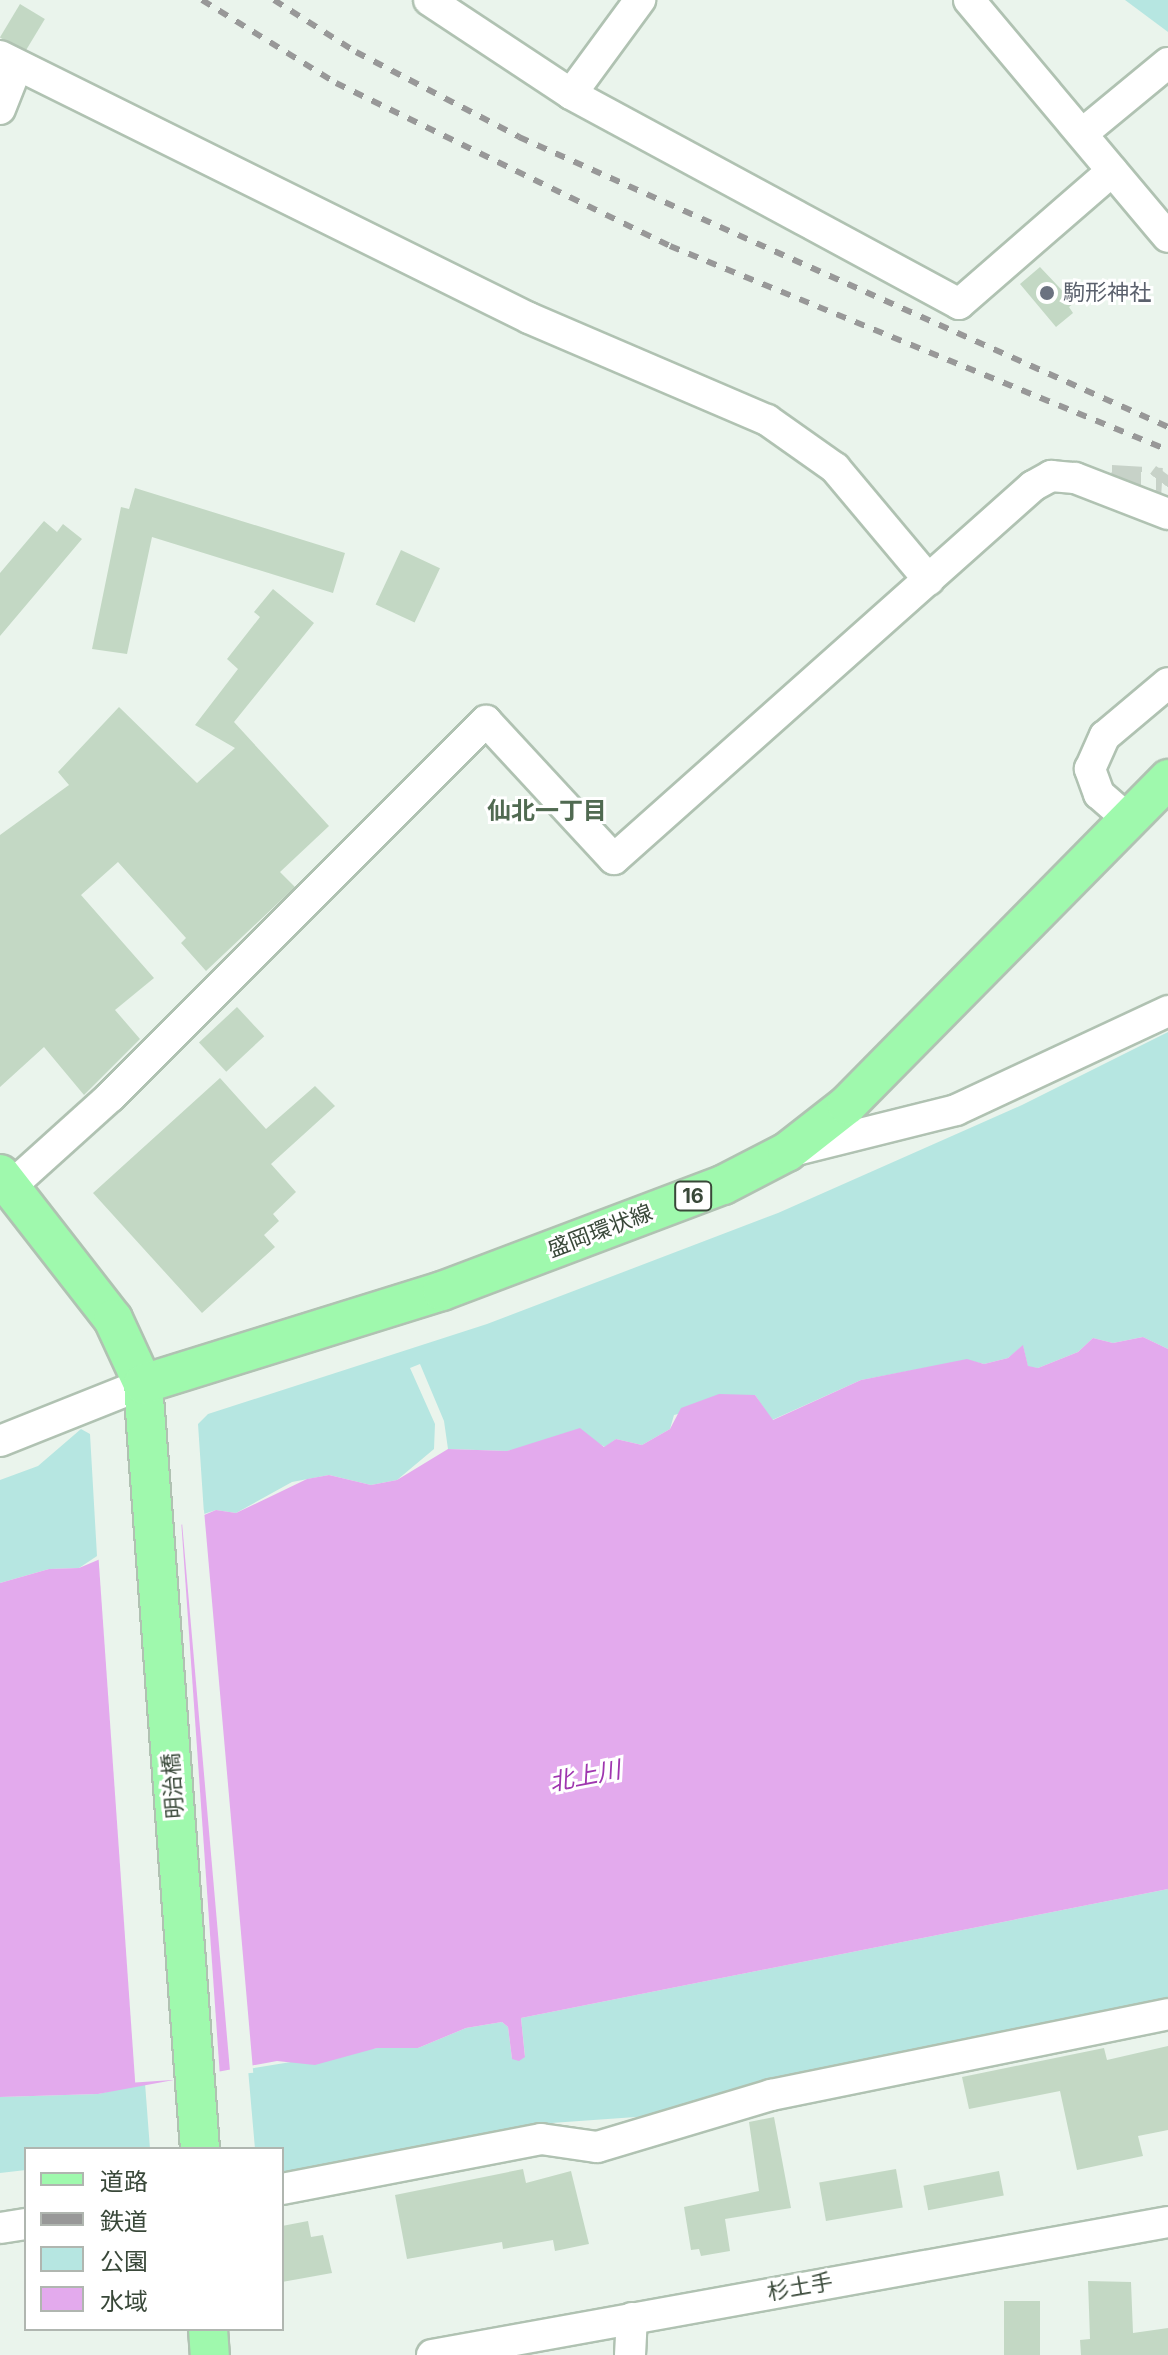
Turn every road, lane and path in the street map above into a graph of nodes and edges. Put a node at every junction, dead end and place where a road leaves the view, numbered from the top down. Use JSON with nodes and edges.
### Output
{"nodes":[{"id":1,"x":429,"y":0,"type":"edge"},
{"id":2,"x":640,"y":0,"type":"edge"},
{"id":3,"x":969,"y":0,"type":"edge"},
{"id":4,"x":8,"y":61,"type":"edge"},
{"id":5,"x":1168,"y":63,"type":"edge"},
{"id":6,"x":571,"y":94,"type":"junction"},
{"id":7,"x":0,"y":109,"type":"edge"},
{"id":8,"x":1083,"y":133,"type":"junction"},
{"id":9,"x":1112,"y":171,"type":"junction"},
{"id":10,"x":1168,"y":237,"type":"edge"},
{"id":11,"x":1075,"y":478,"type":"junction"},
{"id":12,"x":1111,"y":480,"type":"tunnel mouth"},
{"id":13,"x":1168,"y":514,"type":"edge"},
{"id":14,"x":929,"y":580,"type":"junction"},
{"id":15,"x":1168,"y":683,"type":"edge"},
{"id":16,"x":1168,"y":779,"type":"edge"},
{"id":17,"x":1130,"y":821,"type":"junction"},
{"id":18,"x":1168,"y":1011,"type":"edge"},
{"id":19,"x":787,"y":1152,"type":"junction"},
{"id":20,"x":5,"y":1181,"type":"edge"},
{"id":21,"x":143,"y":1384,"type":"junction"},
{"id":22,"x":0,"y":1441,"type":"edge"},
{"id":23,"x":1168,"y":2014,"type":"edge"},
{"id":24,"x":200,"y":2147,"type":"edge"},
{"id":25,"x":284,"y":2189,"type":"edge"},
{"id":26,"x":1168,"y":2222,"type":"edge"},
{"id":27,"x":24,"y":2224,"type":"edge"},
{"id":28,"x":0,"y":2228,"type":"edge"},
{"id":29,"x":632,"y":2318,"type":"junction"},
{"id":30,"x":208,"y":2331,"type":"edge"},
{"id":31,"x":210,"y":2355,"type":"edge"},
{"id":32,"x":432,"y":2355,"type":"edge"},
{"id":33,"x":630,"y":2355,"type":"edge"}],
"edges":[{"from":1,"to":6,"type":"street"},
{"from":2,"to":6,"type":"street"},
{"from":3,"to":8,"type":"street"},
{"from":4,"to":7,"type":"street"},
{"from":4,"to":14,"type":"street"},
{"from":5,"to":8,"type":"street"},
{"from":6,"to":9,"type":"street"},
{"from":8,"to":9,"type":"street"},
{"from":9,"to":10,"type":"street"},
{"from":11,"to":12,"type":"street"},
{"from":11,"to":13,"type":"street"},
{"from":11,"to":14,"type":"street"},
{"from":14,"to":20,"type":"street"},
{"from":15,"to":17,"type":"street"},
{"from":16,"to":17,"type":"main road","name":"盛岡環状線","number":"16"},
{"from":17,"to":19,"type":"main road","name":"盛岡環状線","number":"16"},
{"from":18,"to":19,"type":"street"},
{"from":19,"to":21,"type":"main road","name":"盛岡環状線","number":"16"},
{"from":20,"to":21,"type":"main road"},
{"from":21,"to":22,"type":"street"},
{"from":21,"to":24,"type":"main road","name":"明治橋"},
{"from":23,"to":25,"type":"street"},
{"from":26,"to":29,"type":"street","name":"杉土手"},
{"from":27,"to":28,"type":"street"},
{"from":29,"to":32,"type":"street","name":"杉土手"},
{"from":29,"to":33,"type":"street"},
{"from":30,"to":31,"type":"main road"}]}
